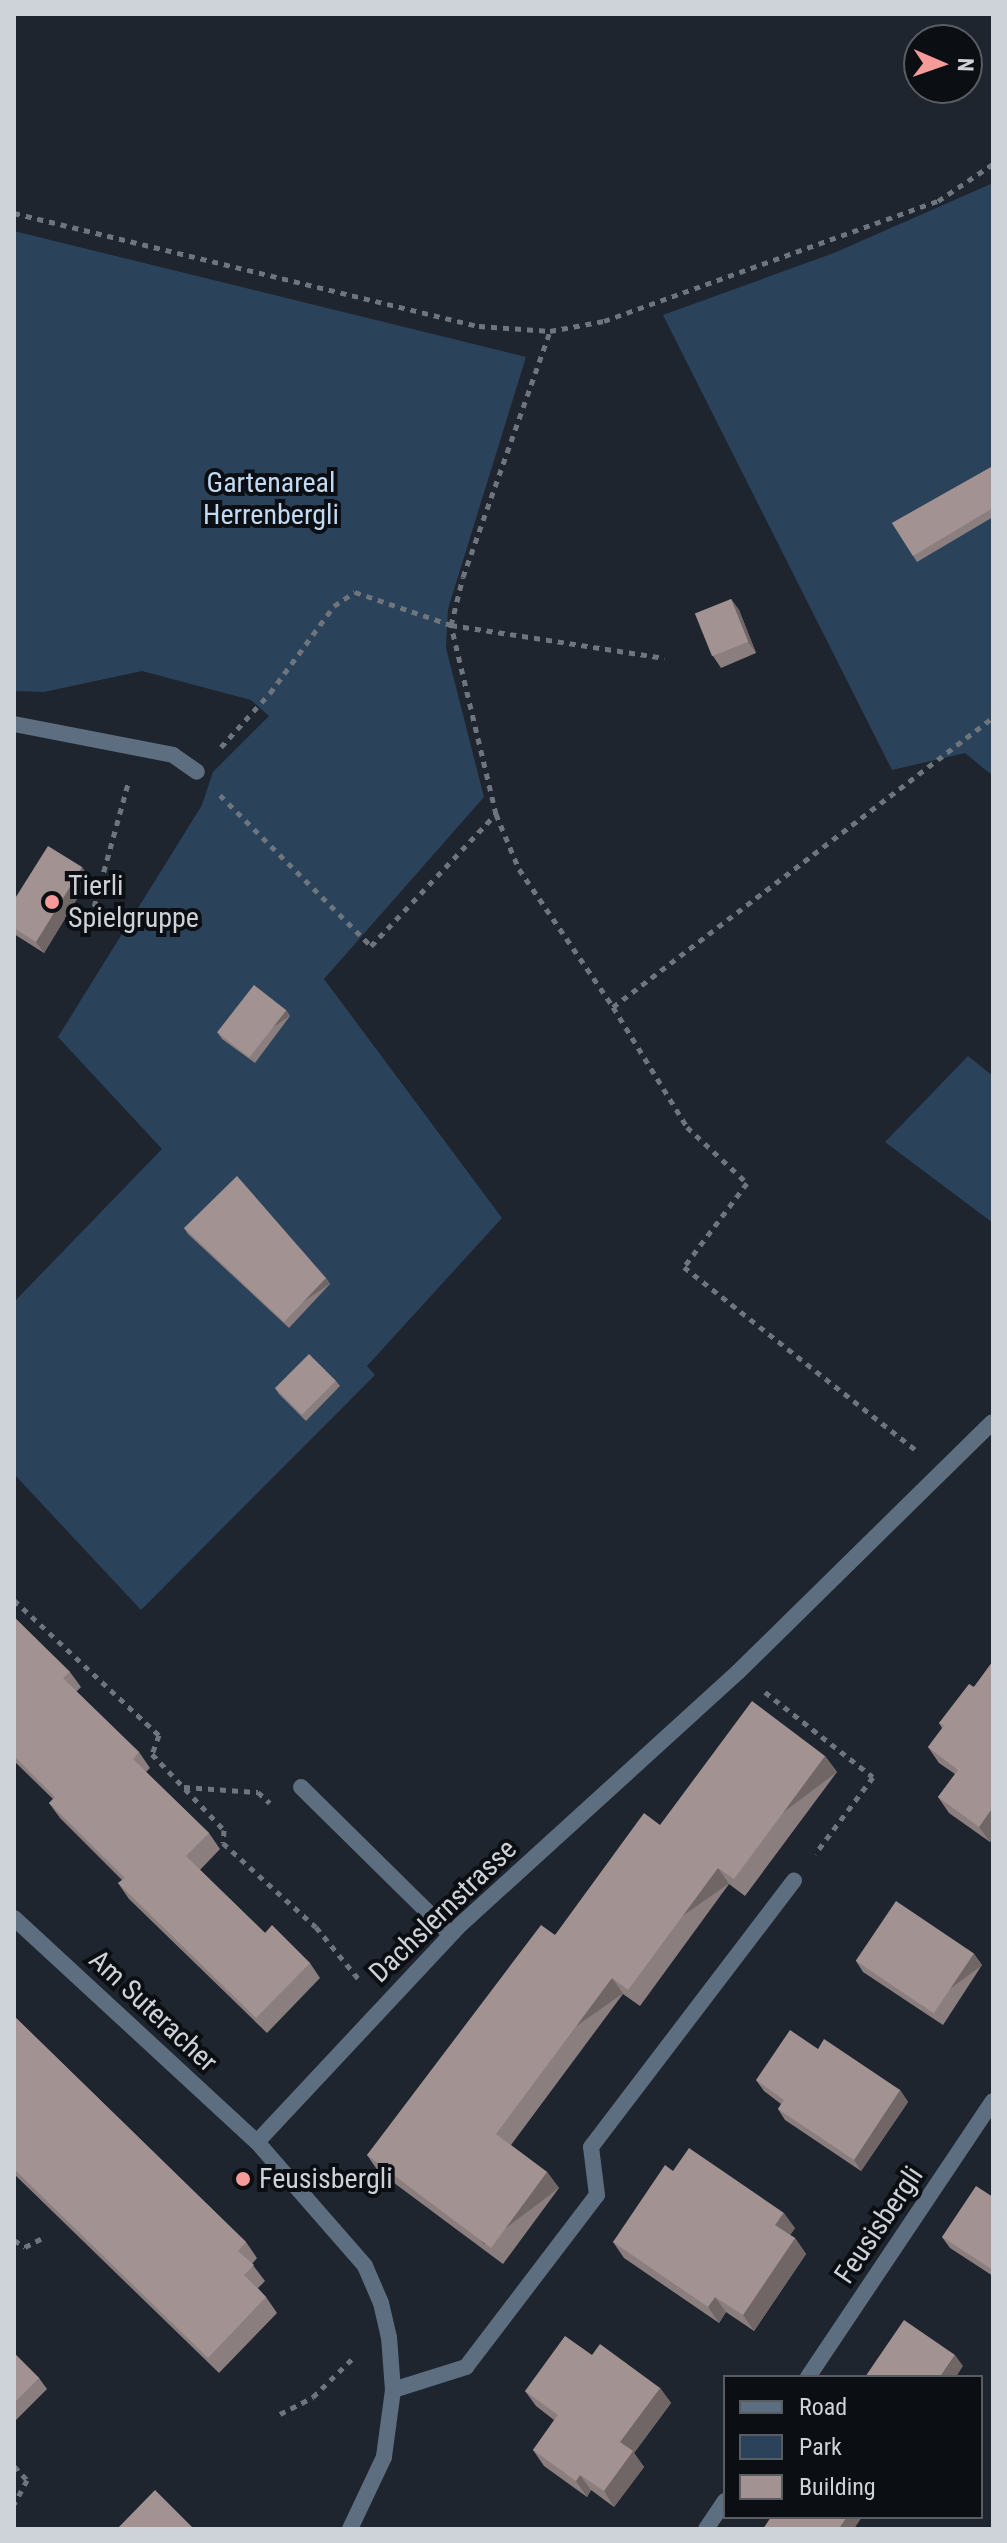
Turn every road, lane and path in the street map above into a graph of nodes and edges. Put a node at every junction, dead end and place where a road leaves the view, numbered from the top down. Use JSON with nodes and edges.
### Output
{"nodes":[{"id":1,"x":993,"y":164,"type":"edge"},
{"id":2,"x":14,"y":213,"type":"edge"},
{"id":3,"x":550,"y":331,"type":"junction"},
{"id":4,"x":451,"y":625,"type":"junction"},
{"id":5,"x":664,"y":658,"type":"dead end"},
{"id":6,"x":993,"y":717,"type":"edge"},
{"id":7,"x":14,"y":724,"type":"edge"},
{"id":8,"x":138,"y":748,"type":"junction"},
{"id":9,"x":197,"y":772,"type":"junction"},
{"id":10,"x":496,"y":814,"type":"junction"},
{"id":11,"x":91,"y":918,"type":"dead end"},
{"id":12,"x":613,"y":1007,"type":"junction"},
{"id":13,"x":992,"y":1422,"type":"edge"},
{"id":14,"x":942,"y":1470,"type":"junction"},
{"id":15,"x":14,"y":1600,"type":"edge"},
{"id":16,"x":771,"y":1696,"type":"dead end"},
{"id":17,"x":182,"y":1786,"type":"junction"},
{"id":18,"x":306,"y":1792,"type":"joint"},
{"id":19,"x":794,"y":1881,"type":"joint"},
{"id":20,"x":14,"y":1918,"type":"edge"},
{"id":21,"x":455,"y":1930,"type":"junction"},
{"id":22,"x":381,"y":2008,"type":"junction"},
{"id":23,"x":993,"y":2101,"type":"edge"},
{"id":24,"x":257,"y":2142,"type":"junction"},
{"id":25,"x":41,"y":2239,"type":"dead end"},
{"id":26,"x":14,"y":2240,"type":"edge"},
{"id":27,"x":354,"y":2357,"type":"dead end"},
{"id":28,"x":809,"y":2375,"type":"edge"},
{"id":29,"x":393,"y":2390,"type":"junction"},
{"id":30,"x":280,"y":2414,"type":"dead end"},
{"id":31,"x":14,"y":2466,"type":"edge"},
{"id":32,"x":14,"y":2504,"type":"edge"},
{"id":33,"x":723,"y":2504,"type":"edge"},
{"id":34,"x":350,"y":2529,"type":"edge"},
{"id":35,"x":706,"y":2529,"type":"edge"}],
"edges":[{"from":1,"to":3,"type":"path"},
{"from":2,"to":3,"type":"path"},
{"from":3,"to":4,"type":"path"},
{"from":4,"to":5,"type":"path"},
{"from":4,"to":9,"type":"path"},
{"from":4,"to":10,"type":"path"},
{"from":6,"to":12,"type":"path"},
{"from":7,"to":8,"type":"street"},
{"from":8,"to":9,"type":"street"},
{"from":8,"to":11,"type":"path"},
{"from":9,"to":10,"type":"path"},
{"from":10,"to":12,"type":"path"},
{"from":12,"to":14,"type":"path"},
{"from":13,"to":14,"type":"street","name":"Dachslernstrasse"},
{"from":14,"to":21,"type":"street","name":"Dachslernstrasse"},
{"from":15,"to":17,"type":"path"},
{"from":16,"to":19,"type":"path"},
{"from":17,"to":18,"type":"path"},
{"from":17,"to":22,"type":"path"},
{"from":18,"to":21,"type":"street"},
{"from":19,"to":29,"type":"street"},
{"from":20,"to":24,"type":"street","name":"Am Suteracher"},
{"from":21,"to":22,"type":"street","name":"Dachslernstrasse"},
{"from":22,"to":24,"type":"street","name":"Dachslernstrasse"},
{"from":23,"to":28,"type":"street","name":"Feusisbergli"},
{"from":24,"to":29,"type":"street"},
{"from":25,"to":26,"type":"path"},
{"from":27,"to":30,"type":"path"},
{"from":29,"to":34,"type":"street"},
{"from":31,"to":32,"type":"path"},
{"from":33,"to":35,"type":"street"}]}
